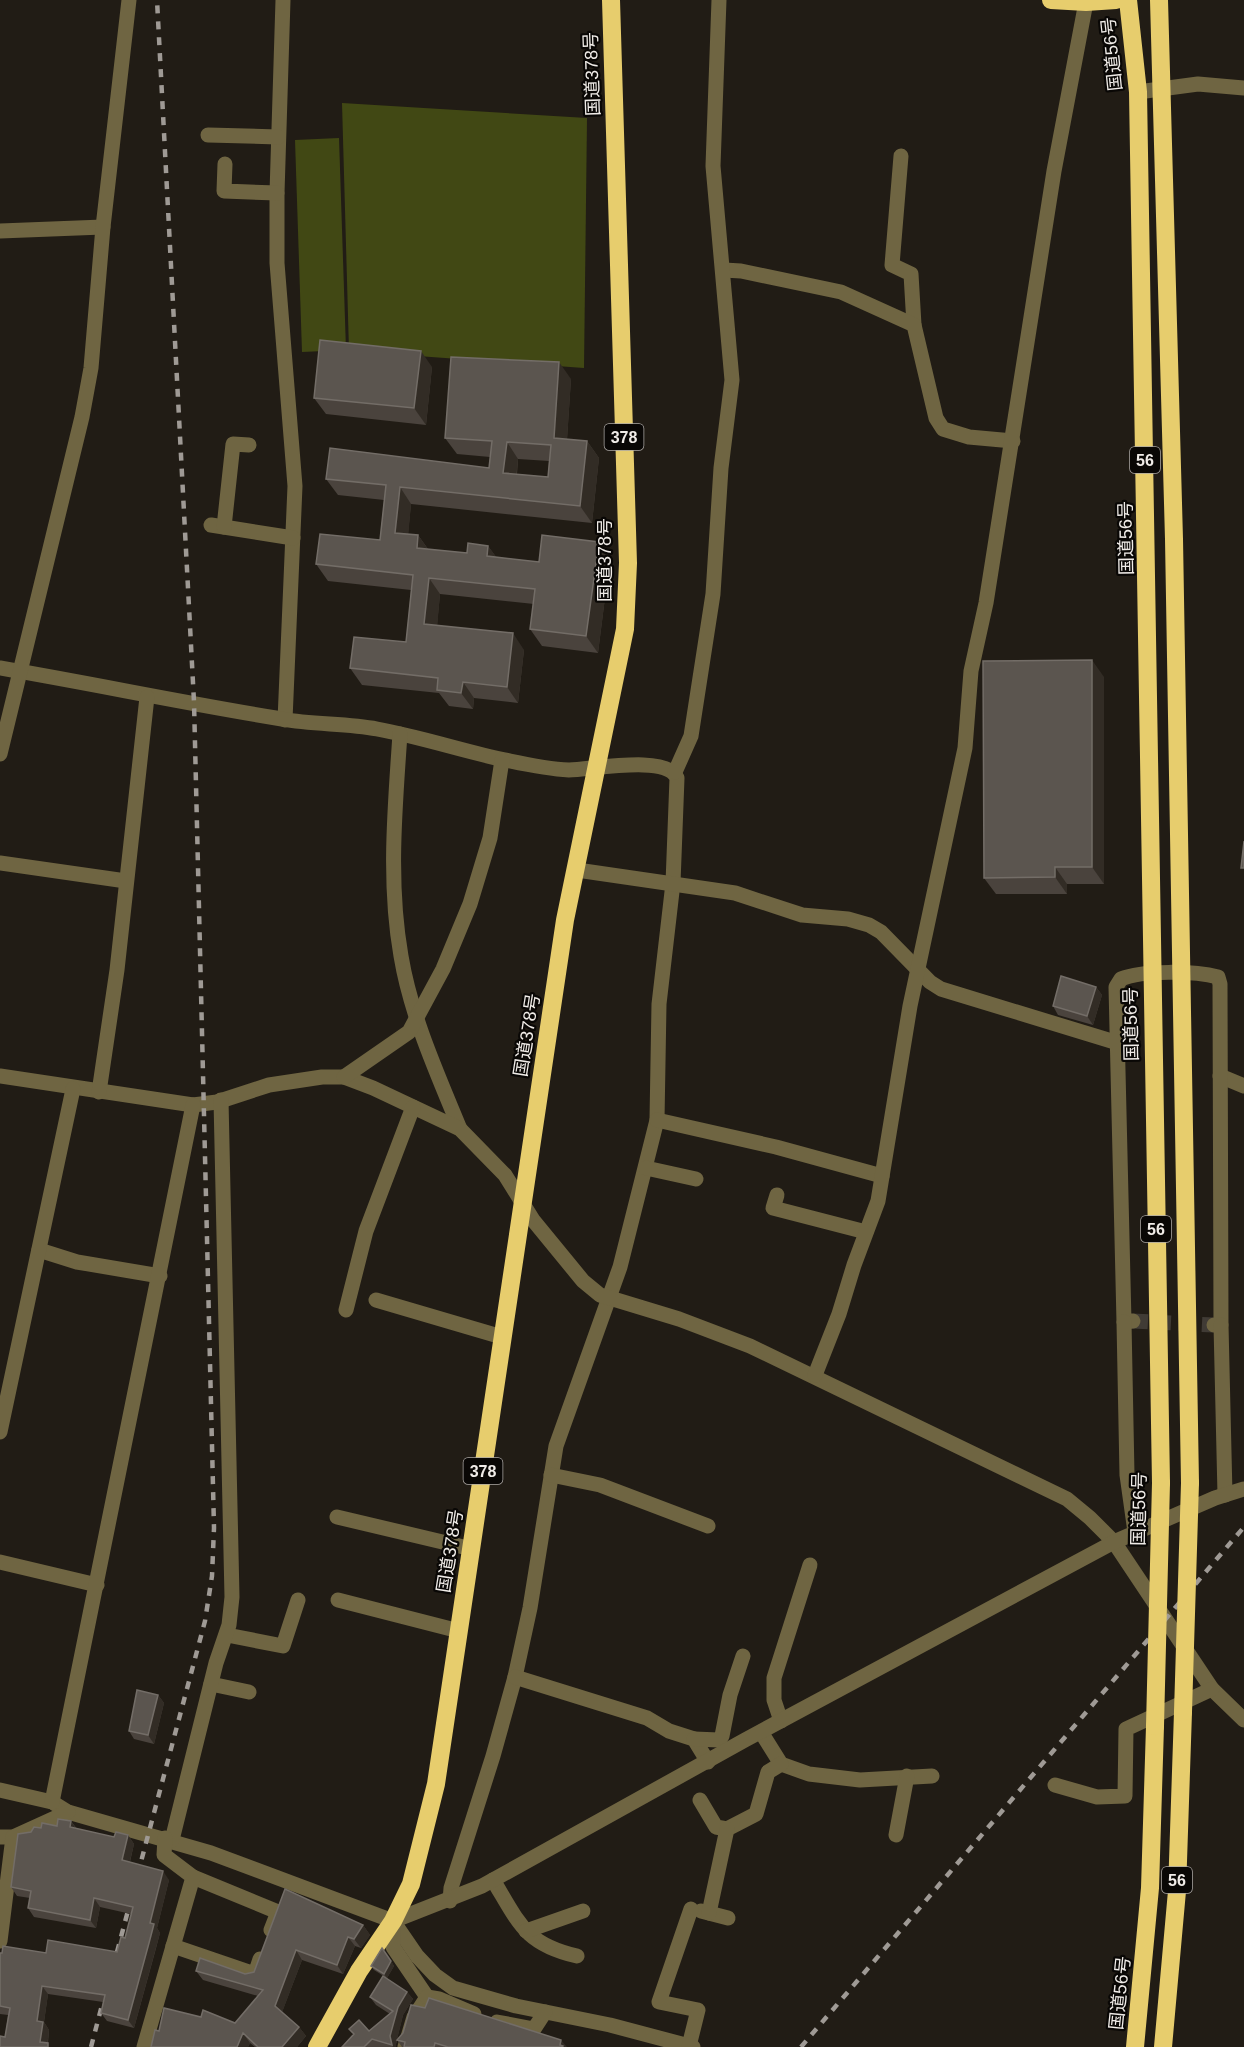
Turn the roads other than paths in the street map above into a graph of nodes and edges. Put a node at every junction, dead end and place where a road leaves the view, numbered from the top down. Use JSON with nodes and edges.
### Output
{"nodes":[{"id":1,"x":129,"y":0,"type":"edge"},
{"id":2,"x":283,"y":0,"type":"edge"},
{"id":3,"x":611,"y":0,"type":"edge"},
{"id":4,"x":719,"y":0,"type":"edge"},
{"id":5,"x":1051,"y":0,"type":"edge"},
{"id":6,"x":1116,"y":0,"type":"edge"},
{"id":7,"x":1128,"y":0,"type":"edge"},
{"id":8,"x":1159,"y":0,"type":"edge"},
{"id":9,"x":1086,"y":2,"type":"junction"},
{"id":10,"x":1244,"y":88,"type":"edge"},
{"id":11,"x":1162,"y":90,"type":"junction"},
{"id":12,"x":1138,"y":92,"type":"junction"},
{"id":13,"x":208,"y":135,"type":"dead end"},
{"id":14,"x":278,"y":137,"type":"junction"},
{"id":15,"x":901,"y":156,"type":"dead end"},
{"id":16,"x":225,"y":164,"type":"dead end"},
{"id":17,"x":277,"y":193,"type":"junction"},
{"id":18,"x":103,"y":227,"type":"junction"},
{"id":19,"x":0,"y":231,"type":"edge"},
{"id":20,"x":723,"y":270,"type":"junction"},
{"id":21,"x":914,"y":325,"type":"junction"},
{"id":22,"x":1013,"y":441,"type":"junction"},
{"id":23,"x":249,"y":445,"type":"dead end"},
{"id":24,"x":293,"y":538,"type":"junction"},
{"id":25,"x":0,"y":668,"type":"edge"},
{"id":26,"x":20,"y":671,"type":"junction"},
{"id":27,"x":147,"y":697,"type":"junction"},
{"id":28,"x":285,"y":720,"type":"junction"},
{"id":29,"x":400,"y":734,"type":"junction"},
{"id":30,"x":0,"y":754,"type":"edge"},
{"id":31,"x":502,"y":760,"type":"junction"},
{"id":32,"x":596,"y":768,"type":"junction"},
{"id":33,"x":675,"y":772,"type":"junction"},
{"id":34,"x":0,"y":863,"type":"edge"},
{"id":35,"x":577,"y":870,"type":"junction"},
{"id":36,"x":126,"y":881,"type":"junction"},
{"id":37,"x":673,"y":883,"type":"junction"},
{"id":38,"x":919,"y":969,"type":"junction"},
{"id":39,"x":1151,"y":974,"type":"junction"},
{"id":40,"x":1183,"y":974,"type":"junction"},
{"id":41,"x":417,"y":1019,"type":"junction"},
{"id":42,"x":1118,"y":1043,"type":"junction"},
{"id":43,"x":0,"y":1076,"type":"edge"},
{"id":44,"x":1220,"y":1076,"type":"junction"},
{"id":45,"x":344,"y":1077,"type":"junction"},
{"id":46,"x":1244,"y":1086,"type":"edge"},
{"id":47,"x":73,"y":1089,"type":"junction"},
{"id":48,"x":99,"y":1092,"type":"junction"},
{"id":49,"x":221,"y":1100,"type":"junction"},
{"id":50,"x":194,"y":1105,"type":"junction"},
{"id":51,"x":413,"y":1107,"type":"junction"},
{"id":52,"x":657,"y":1120,"type":"junction"},
{"id":53,"x":460,"y":1129,"type":"junction"},
{"id":54,"x":646,"y":1168,"type":"junction"},
{"id":55,"x":882,"y":1176,"type":"junction"},
{"id":56,"x":696,"y":1179,"type":"dead end"},
{"id":57,"x":777,"y":1195,"type":"dead end"},
{"id":58,"x":522,"y":1198,"type":"junction"},
{"id":59,"x":866,"y":1232,"type":"junction"},
{"id":60,"x":39,"y":1250,"type":"junction"},
{"id":61,"x":160,"y":1276,"type":"junction"},
{"id":62,"x":609,"y":1298,"type":"junction"},
{"id":63,"x":376,"y":1300,"type":"dead end"},
{"id":64,"x":346,"y":1310,"type":"dead end"},
{"id":65,"x":502,"y":1337,"type":"junction"},
{"id":66,"x":815,"y":1375,"type":"junction"},
{"id":67,"x":0,"y":1432,"type":"edge"},
{"id":68,"x":551,"y":1476,"type":"junction"},
{"id":69,"x":1244,"y":1489,"type":"edge"},
{"id":70,"x":1225,"y":1495,"type":"junction"},
{"id":71,"x":337,"y":1517,"type":"dead end"},
{"id":72,"x":708,"y":1526,"type":"dead end"},
{"id":73,"x":1135,"y":1532,"type":"junction"},
{"id":74,"x":1114,"y":1542,"type":"junction"},
{"id":75,"x":472,"y":1549,"type":"junction"},
{"id":76,"x":0,"y":1562,"type":"edge"},
{"id":77,"x":810,"y":1565,"type":"dead end"},
{"id":78,"x":97,"y":1585,"type":"junction"},
{"id":79,"x":298,"y":1600,"type":"dead end"},
{"id":80,"x":338,"y":1600,"type":"dead end"},
{"id":81,"x":459,"y":1631,"type":"junction"},
{"id":82,"x":227,"y":1635,"type":"junction"},
{"id":83,"x":743,"y":1656,"type":"dead end"},
{"id":84,"x":515,"y":1677,"type":"junction"},
{"id":85,"x":211,"y":1684,"type":"junction"},
{"id":86,"x":1212,"y":1689,"type":"junction"},
{"id":87,"x":249,"y":1692,"type":"dead end"},
{"id":88,"x":1244,"y":1720,"type":"edge"},
{"id":89,"x":781,"y":1721,"type":"junction"},
{"id":90,"x":761,"y":1732,"type":"junction"},
{"id":91,"x":694,"y":1739,"type":"junction"},
{"id":92,"x":708,"y":1762,"type":"junction"},
{"id":93,"x":781,"y":1764,"type":"junction"},
{"id":94,"x":907,"y":1776,"type":"junction"},
{"id":95,"x":932,"y":1776,"type":"dead end"},
{"id":96,"x":1055,"y":1785,"type":"dead end"},
{"id":97,"x":0,"y":1790,"type":"edge"},
{"id":98,"x":700,"y":1800,"type":"dead end"},
{"id":99,"x":52,"y":1802,"type":"junction"},
{"id":100,"x":68,"y":1812,"type":"junction"},
{"id":101,"x":727,"y":1829,"type":"junction"},
{"id":102,"x":896,"y":1834,"type":"dead end"},
{"id":103,"x":7,"y":1837,"type":"edge"},
{"id":104,"x":169,"y":1839,"type":"junction"},
{"id":105,"x":193,"y":1877,"type":"junction"},
{"id":106,"x":493,"y":1880,"type":"junction"},
{"id":107,"x":450,"y":1900,"type":"junction"},
{"id":108,"x":583,"y":1911,"type":"dead end"},
{"id":109,"x":709,"y":1913,"type":"junction"},
{"id":110,"x":728,"y":1918,"type":"dead end"},
{"id":111,"x":393,"y":1921,"type":"junction"},
{"id":112,"x":526,"y":1931,"type":"junction"},
{"id":113,"x":0,"y":1941,"type":"edge"},
{"id":114,"x":172,"y":1946,"type":"junction"},
{"id":115,"x":577,"y":1956,"type":"dead end"},
{"id":116,"x":427,"y":1997,"type":"junction"},
{"id":117,"x":544,"y":2012,"type":"junction"},
{"id":118,"x":691,"y":2046,"type":"edge"},
{"id":119,"x":144,"y":2047,"type":"edge"},
{"id":120,"x":317,"y":2047,"type":"edge"},
{"id":121,"x":405,"y":2047,"type":"edge"},
{"id":122,"x":1135,"y":2047,"type":"edge"},
{"id":123,"x":1163,"y":2047,"type":"edge"}],
"edges":[{"from":1,"to":18,"type":"street"},
{"from":2,"to":14,"type":"street"},
{"from":3,"to":32,"type":"highway","name":"国道378号","number":"378"},
{"from":4,"to":20,"type":"street"},
{"from":5,"to":9,"type":"highway"},
{"from":6,"to":9,"type":"highway"},
{"from":7,"to":12,"type":"highway","name":"国道56号","number":"56"},
{"from":8,"to":11,"type":"highway","number":"56"},
{"from":9,"to":22,"type":"street"},
{"from":10,"to":11,"type":"street"},
{"from":11,"to":12,"type":"street"},
{"from":11,"to":40,"type":"highway","number":"56"},
{"from":12,"to":39,"type":"highway","name":"国道56号","number":"56"},
{"from":13,"to":14,"type":"street"},
{"from":14,"to":17,"type":"street"},
{"from":15,"to":21,"type":"street"},
{"from":16,"to":17,"type":"street"},
{"from":17,"to":24,"type":"street"},
{"from":18,"to":19,"type":"street"},
{"from":18,"to":26,"type":"street"},
{"from":20,"to":21,"type":"street"},
{"from":20,"to":33,"type":"street"},
{"from":21,"to":22,"type":"street"},
{"from":22,"to":38,"type":"street"},
{"from":23,"to":24,"type":"street"},
{"from":24,"to":28,"type":"street"},
{"from":25,"to":26,"type":"street"},
{"from":26,"to":27,"type":"street"},
{"from":26,"to":30,"type":"street"},
{"from":27,"to":28,"type":"street"},
{"from":27,"to":36,"type":"street"},
{"from":28,"to":29,"type":"street"},
{"from":29,"to":31,"type":"street"},
{"from":29,"to":41,"type":"street"},
{"from":31,"to":32,"type":"street"},
{"from":31,"to":41,"type":"street"},
{"from":32,"to":33,"type":"street"},
{"from":32,"to":35,"type":"highway","name":"国道378号","number":"378"},
{"from":33,"to":37,"type":"street"},
{"from":34,"to":36,"type":"street"},
{"from":35,"to":37,"type":"street"},
{"from":35,"to":58,"type":"highway","name":"国道378号","number":"378"},
{"from":36,"to":48,"type":"street"},
{"from":37,"to":38,"type":"street"},
{"from":37,"to":52,"type":"street"},
{"from":38,"to":42,"type":"street"},
{"from":38,"to":55,"type":"street"},
{"from":39,"to":40,"type":"street"},
{"from":39,"to":42,"type":"street"},
{"from":39,"to":122,"type":"highway","name":"国道56号","number":"56","bridge":true},
{"from":40,"to":44,"type":"street"},
{"from":40,"to":123,"type":"highway","number":"56","bridge":true},
{"from":41,"to":45,"type":"street"},
{"from":41,"to":53,"type":"street"},
{"from":42,"to":73,"type":"street"},
{"from":43,"to":47,"type":"street"},
{"from":44,"to":46,"type":"street"},
{"from":44,"to":70,"type":"street"},
{"from":45,"to":49,"type":"street"},
{"from":45,"to":51,"type":"street"},
{"from":47,"to":48,"type":"street"},
{"from":47,"to":60,"type":"street"},
{"from":48,"to":50,"type":"street"},
{"from":49,"to":50,"type":"street"},
{"from":49,"to":82,"type":"street"},
{"from":50,"to":61,"type":"street"},
{"from":51,"to":53,"type":"street"},
{"from":51,"to":64,"type":"street"},
{"from":52,"to":54,"type":"street"},
{"from":52,"to":55,"type":"street"},
{"from":53,"to":58,"type":"street"},
{"from":54,"to":56,"type":"street"},
{"from":54,"to":62,"type":"street"},
{"from":55,"to":59,"type":"street"},
{"from":57,"to":59,"type":"street"},
{"from":58,"to":62,"type":"street"},
{"from":58,"to":65,"type":"highway","name":"国道378号","number":"378"},
{"from":59,"to":66,"type":"street"},
{"from":60,"to":61,"type":"street"},
{"from":60,"to":67,"type":"street"},
{"from":61,"to":78,"type":"street"},
{"from":62,"to":66,"type":"street"},
{"from":62,"to":68,"type":"street"},
{"from":63,"to":65,"type":"street"},
{"from":65,"to":75,"type":"highway","name":"国道378号","number":"378"},
{"from":66,"to":74,"type":"street"},
{"from":68,"to":72,"type":"street"},
{"from":68,"to":84,"type":"street"},
{"from":69,"to":70,"type":"street"},
{"from":70,"to":73,"type":"street"},
{"from":71,"to":75,"type":"street"},
{"from":73,"to":74,"type":"street"},
{"from":74,"to":86,"type":"street"},
{"from":74,"to":89,"type":"street"},
{"from":75,"to":81,"type":"highway","name":"国道378号","number":"378"},
{"from":76,"to":78,"type":"street"},
{"from":77,"to":89,"type":"street"},
{"from":78,"to":99,"type":"street"},
{"from":79,"to":82,"type":"street"},
{"from":80,"to":81,"type":"street"},
{"from":81,"to":111,"type":"highway","name":"国道378号","number":"378"},
{"from":82,"to":85,"type":"street"},
{"from":83,"to":91,"type":"street"},
{"from":84,"to":91,"type":"street"},
{"from":84,"to":107,"type":"street"},
{"from":85,"to":87,"type":"street"},
{"from":85,"to":104,"type":"street"},
{"from":86,"to":88,"type":"street"},
{"from":86,"to":96,"type":"street"},
{"from":89,"to":90,"type":"street"},
{"from":90,"to":92,"type":"street"},
{"from":90,"to":93,"type":"street"},
{"from":91,"to":92,"type":"street"},
{"from":92,"to":106,"type":"street"},
{"from":93,"to":94,"type":"street"},
{"from":93,"to":101,"type":"street"},
{"from":94,"to":95,"type":"street"},
{"from":94,"to":102,"type":"street"},
{"from":97,"to":99,"type":"street"},
{"from":98,"to":101,"type":"street"},
{"from":99,"to":100,"type":"street"},
{"from":100,"to":103,"type":"street"},
{"from":100,"to":104,"type":"street"},
{"from":101,"to":109,"type":"street"},
{"from":103,"to":113,"type":"street"},
{"from":104,"to":105,"type":"street"},
{"from":104,"to":111,"type":"street"},
{"from":105,"to":114,"type":"street"},
{"from":105,"to":114,"type":"street"},
{"from":106,"to":107,"type":"street"},
{"from":106,"to":112,"type":"street"},
{"from":107,"to":111,"type":"street"},
{"from":108,"to":112,"type":"street"},
{"from":109,"to":110,"type":"street"},
{"from":109,"to":118,"type":"street"},
{"from":111,"to":116,"type":"street"},
{"from":111,"to":117,"type":"street"},
{"from":111,"to":120,"type":"highway","name":"国道378号","number":"378"},
{"from":112,"to":115,"type":"street"},
{"from":114,"to":119,"type":"street"},
{"from":116,"to":117,"type":"street"},
{"from":116,"to":121,"type":"street"},
{"from":117,"to":118,"type":"street"}]}
